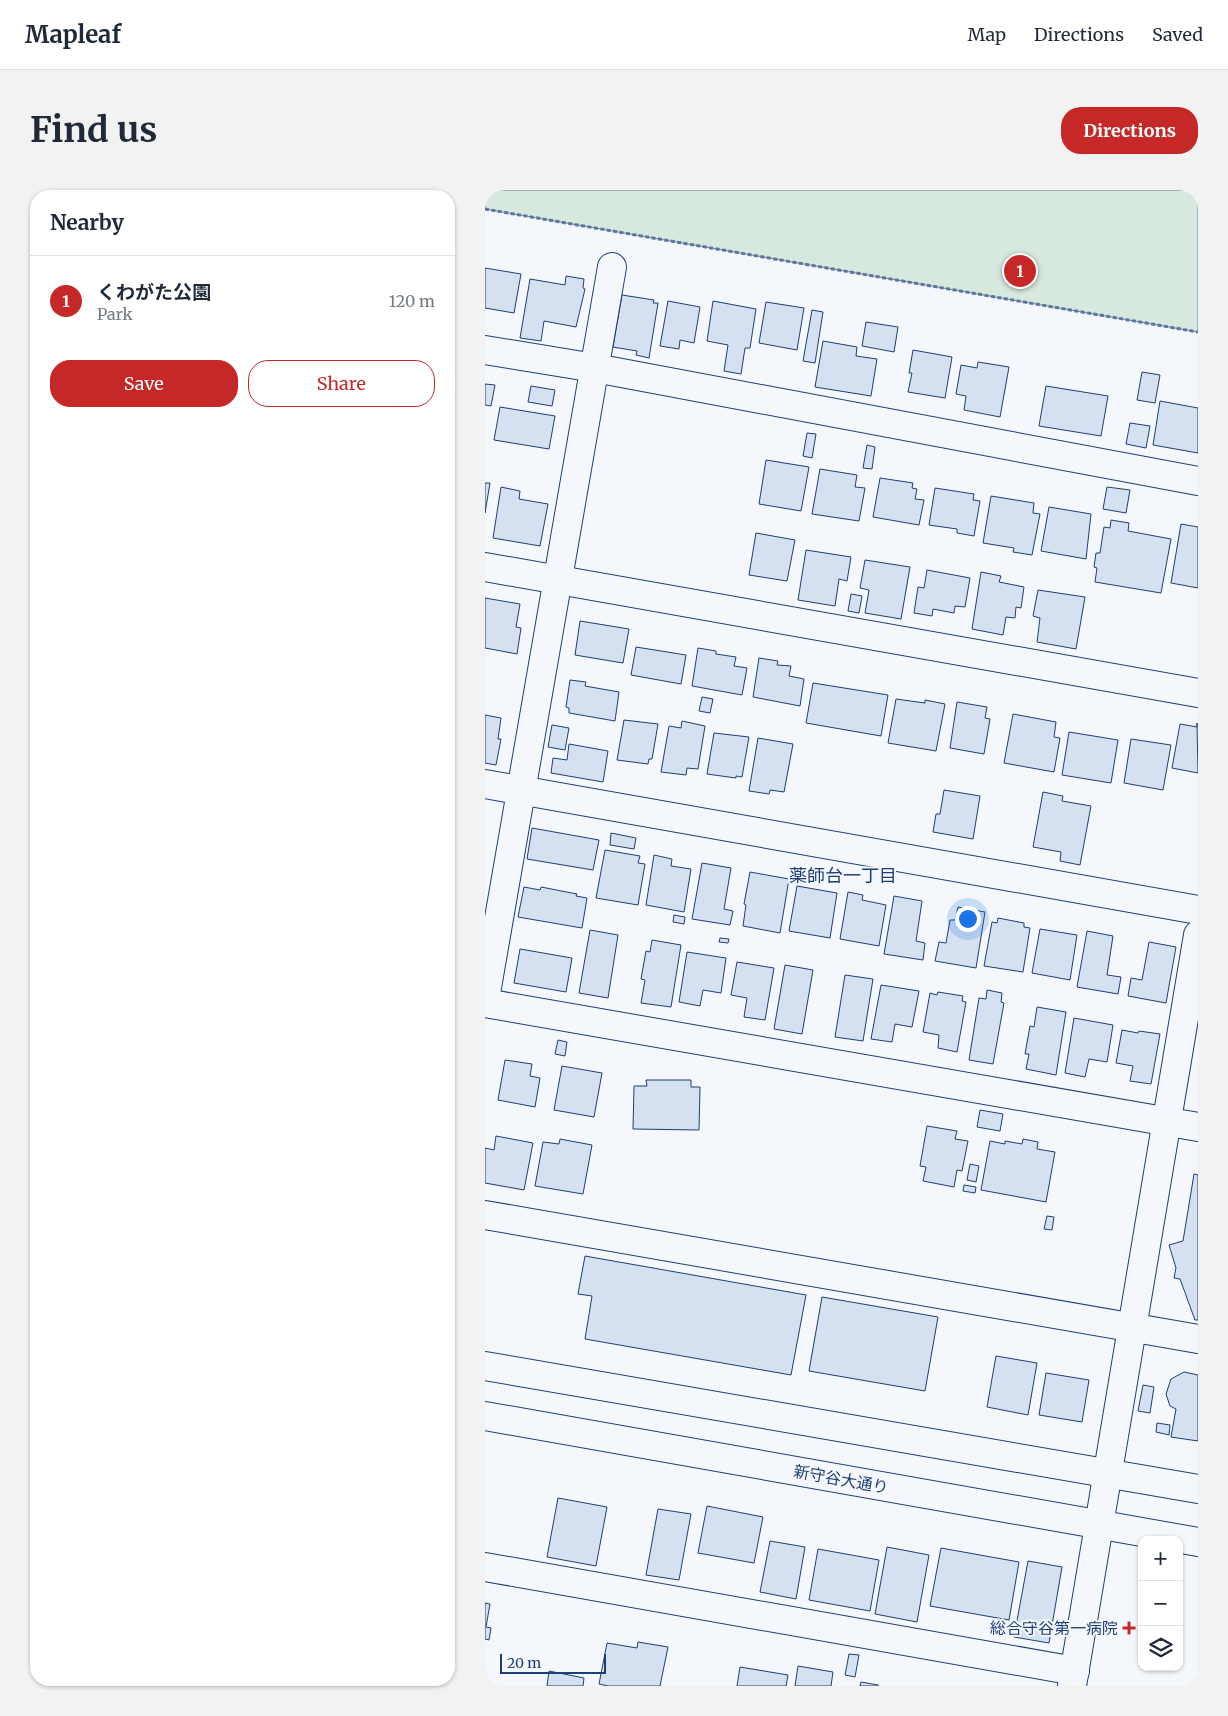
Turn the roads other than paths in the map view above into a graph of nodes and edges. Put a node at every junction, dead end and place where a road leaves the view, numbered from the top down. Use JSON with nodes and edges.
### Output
{"nodes":[{"id":1,"x":612,"y":267,"type":"dead end"},
{"id":2,"x":485,"y":350,"type":"edge"},
{"id":3,"x":595,"y":368,"type":"junction"},
{"id":4,"x":1198,"y":481,"type":"edge"},
{"id":5,"x":485,"y":567,"type":"edge"},
{"id":6,"x":559,"y":579,"type":"junction"},
{"id":7,"x":1198,"y":693,"type":"edge"},
{"id":8,"x":485,"y":784,"type":"edge"},
{"id":9,"x":521,"y":790,"type":"junction"},
{"id":10,"x":1198,"y":910,"type":"edge"},
{"id":11,"x":1198,"y":936,"type":"edge"},
{"id":12,"x":485,"y":999,"type":"edge"},
{"id":13,"x":485,"y":1003,"type":"edge"},
{"id":14,"x":1166,"y":1122,"type":"junction"},
{"id":15,"x":1198,"y":1127,"type":"edge"},
{"id":16,"x":485,"y":1215,"type":"edge"},
{"id":17,"x":1132,"y":1328,"type":"junction"},
{"id":18,"x":1198,"y":1339,"type":"edge"},
{"id":19,"x":485,"y":1366,"type":"edge"},
{"id":20,"x":485,"y":1416,"type":"edge"},
{"id":21,"x":1107,"y":1473,"type":"junction"},
{"id":22,"x":1198,"y":1489,"type":"edge"},
{"id":23,"x":1100,"y":1525,"type":"junction"},
{"id":24,"x":1198,"y":1542,"type":"edge"},
{"id":25,"x":485,"y":1567,"type":"edge"},
{"id":26,"x":1073,"y":1678,"type":"edge"}],
"edges":[{"from":1,"to":3,"type":"street"},
{"from":2,"to":3,"type":"street"},
{"from":3,"to":4,"type":"street"},
{"from":3,"to":6,"type":"street"},
{"from":5,"to":6,"type":"street"},
{"from":6,"to":7,"type":"street"},
{"from":6,"to":9,"type":"street"},
{"from":8,"to":9,"type":"street"},
{"from":9,"to":10,"type":"street"},
{"from":9,"to":12,"type":"street"},
{"from":11,"to":14,"type":"street"},
{"from":13,"to":14,"type":"street"},
{"from":14,"to":15,"type":"street"},
{"from":14,"to":17,"type":"street"},
{"from":16,"to":17,"type":"street"},
{"from":17,"to":18,"type":"street"},
{"from":17,"to":21,"type":"street"},
{"from":19,"to":21,"type":"street"},
{"from":20,"to":23,"type":"street","name":"新守谷大通り"},
{"from":21,"to":22,"type":"street"},
{"from":21,"to":23,"type":"street"},
{"from":23,"to":24,"type":"street","name":"新守谷大通り"},
{"from":23,"to":26,"type":"street"},
{"from":25,"to":26,"type":"street"}]}
